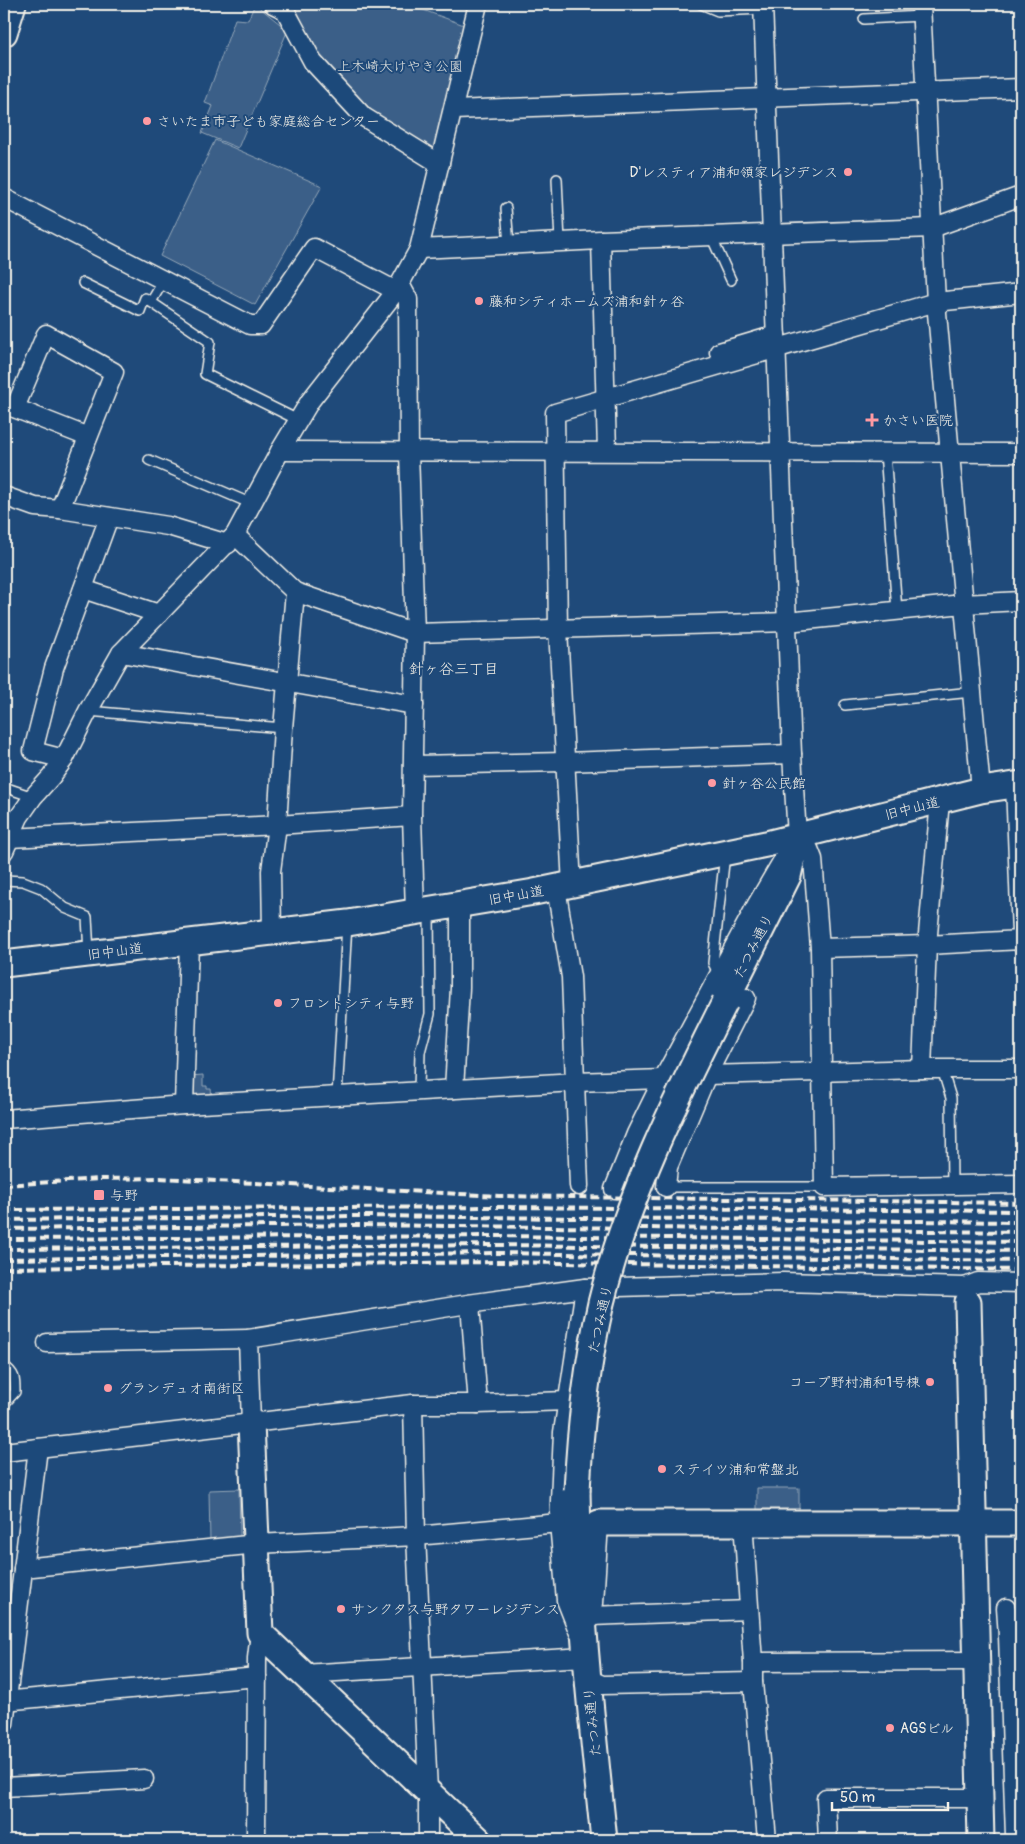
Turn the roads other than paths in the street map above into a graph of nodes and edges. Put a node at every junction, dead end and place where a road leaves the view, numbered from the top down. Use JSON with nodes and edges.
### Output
{"nodes":[{"id":1,"x":13,"y":4,"type":"edge"},
{"id":2,"x":478,"y":4,"type":"edge"},
{"id":3,"x":701,"y":4,"type":"edge"},
{"id":4,"x":282,"y":6,"type":"edge"},
{"id":5,"x":763,"y":6,"type":"edge"},
{"id":6,"x":921,"y":10,"type":"edge"},
{"id":7,"x":864,"y":19,"type":"dead end"},
{"id":8,"x":4,"y":33,"type":"edge"},
{"id":9,"x":1021,"y":88,"type":"edge"},
{"id":10,"x":925,"y":92,"type":"junction"},
{"id":11,"x":766,"y":97,"type":"junction"},
{"id":12,"x":454,"y":110,"type":"junction"},
{"id":13,"x":440,"y":164,"type":"junction"},
{"id":14,"x":557,"y":179,"type":"dead end"},
{"id":15,"x":1021,"y":196,"type":"edge"},
{"id":16,"x":4,"y":198,"type":"edge"},
{"id":17,"x":506,"y":208,"type":"dead end"},
{"id":18,"x":932,"y":228,"type":"junction"},
{"id":19,"x":772,"y":234,"type":"junction"},
{"id":20,"x":711,"y":236,"type":"junction"},
{"id":21,"x":601,"y":240,"type":"junction"},
{"id":22,"x":560,"y":242,"type":"junction"},
{"id":23,"x":509,"y":245,"type":"junction"},
{"id":24,"x":419,"y":249,"type":"junction"},
{"id":25,"x":164,"y":280,"type":"junction"},
{"id":26,"x":731,"y":280,"type":"dead end"},
{"id":27,"x":83,"y":283,"type":"dead end"},
{"id":28,"x":398,"y":287,"type":"junction"},
{"id":29,"x":1021,"y":293,"type":"edge"},
{"id":30,"x":151,"y":302,"type":"junction"},
{"id":31,"x":936,"y":302,"type":"junction"},
{"id":32,"x":776,"y":342,"type":"junction"},
{"id":33,"x":719,"y":352,"type":"dead end"},
{"id":34,"x":605,"y":398,"type":"junction"},
{"id":35,"x":9,"y":406,"type":"edge"},
{"id":36,"x":298,"y":420,"type":"junction"},
{"id":37,"x":88,"y":437,"type":"junction"},
{"id":38,"x":280,"y":451,"type":"junction"},
{"id":39,"x":607,"y":451,"type":"junction"},
{"id":40,"x":409,"y":452,"type":"junction"},
{"id":41,"x":554,"y":452,"type":"junction"},
{"id":42,"x":780,"y":452,"type":"junction"},
{"id":43,"x":885,"y":452,"type":"junction"},
{"id":44,"x":1021,"y":453,"type":"edge"},
{"id":45,"x":950,"y":454,"type":"junction"},
{"id":46,"x":149,"y":460,"type":"dead end"},
{"id":47,"x":4,"y":496,"type":"edge"},
{"id":48,"x":252,"y":504,"type":"junction"},
{"id":49,"x":60,"y":509,"type":"junction"},
{"id":50,"x":109,"y":517,"type":"junction"},
{"id":51,"x":231,"y":540,"type":"junction"},
{"id":52,"x":83,"y":589,"type":"junction"},
{"id":53,"x":296,"y":592,"type":"junction"},
{"id":54,"x":1021,"y":601,"type":"edge"},
{"id":55,"x":963,"y":604,"type":"junction"},
{"id":56,"x":897,"y":611,"type":"junction"},
{"id":57,"x":159,"y":614,"type":"junction"},
{"id":58,"x":787,"y":622,"type":"junction"},
{"id":59,"x":558,"y":629,"type":"junction"},
{"id":60,"x":415,"y":633,"type":"junction"},
{"id":61,"x":122,"y":653,"type":"junction"},
{"id":62,"x":288,"y":682,"type":"junction"},
{"id":63,"x":972,"y":692,"type":"junction"},
{"id":64,"x":414,"y":705,"type":"junction"},
{"id":65,"x":845,"y":705,"type":"dead end"},
{"id":66,"x":88,"y":711,"type":"junction"},
{"id":67,"x":283,"y":728,"type":"junction"},
{"id":68,"x":792,"y":754,"type":"junction"},
{"id":69,"x":64,"y":759,"type":"junction"},
{"id":70,"x":565,"y":762,"type":"junction"},
{"id":71,"x":413,"y":765,"type":"junction"},
{"id":72,"x":1018,"y":785,"type":"edge"},
{"id":73,"x":4,"y":787,"type":"edge"},
{"id":74,"x":980,"y":790,"type":"junction"},
{"id":75,"x":33,"y":797,"type":"junction"},
{"id":76,"x":940,"y":801,"type":"junction"},
{"id":77,"x":412,"y":816,"type":"junction"},
{"id":78,"x":277,"y":825,"type":"junction"},
{"id":79,"x":797,"y":836,"type":"junction"},
{"id":80,"x":6,"y":845,"type":"edge"},
{"id":81,"x":725,"y":853,"type":"junction"},
{"id":82,"x":4,"y":880,"type":"edge"},
{"id":83,"x":564,"y":886,"type":"junction"},
{"id":84,"x":460,"y":904,"type":"junction"},
{"id":85,"x":422,"y":911,"type":"junction"},
{"id":86,"x":348,"y":923,"type":"junction"},
{"id":87,"x":272,"y":932,"type":"junction"},
{"id":88,"x":1021,"y":934,"type":"edge"},
{"id":89,"x":1021,"y":940,"type":"edge"},
{"id":90,"x":189,"y":942,"type":"junction"},
{"id":91,"x":927,"y":945,"type":"junction"},
{"id":92,"x":820,"y":948,"type":"junction"},
{"id":93,"x":90,"y":954,"type":"junction"},
{"id":94,"x":4,"y":964,"type":"edge"},
{"id":95,"x":721,"y":972,"type":"junction"},
{"id":96,"x":735,"y":1000,"type":"junction"},
{"id":97,"x":922,"y":1069,"type":"junction"},
{"id":98,"x":942,"y":1069,"type":"junction"},
{"id":99,"x":1021,"y":1069,"type":"edge"},
{"id":100,"x":822,"y":1073,"type":"junction"},
{"id":101,"x":707,"y":1075,"type":"junction"},
{"id":102,"x":663,"y":1079,"type":"junction"},
{"id":103,"x":576,"y":1082,"type":"junction"},
{"id":104,"x":454,"y":1088,"type":"junction"},
{"id":105,"x":419,"y":1090,"type":"junction"},
{"id":106,"x":337,"y":1096,"type":"junction"},
{"id":107,"x":184,"y":1105,"type":"junction"},
{"id":108,"x":4,"y":1119,"type":"edge"},
{"id":109,"x":1021,"y":1184,"type":"edge"},
{"id":110,"x":952,"y":1185,"type":"junction"},
{"id":111,"x":579,"y":1186,"type":"dead end"},
{"id":112,"x":824,"y":1186,"type":"junction"},
{"id":113,"x":666,"y":1187,"type":"joint"},
{"id":114,"x":614,"y":1188,"type":"dead end"},
{"id":115,"x":1021,"y":1283,"type":"edge"},
{"id":116,"x":585,"y":1288,"type":"junction"},
{"id":117,"x":966,"y":1294,"type":"junction"},
{"id":118,"x":470,"y":1304,"type":"junction"},
{"id":119,"x":248,"y":1338,"type":"junction"},
{"id":120,"x":47,"y":1343,"type":"dead end"},
{"id":121,"x":4,"y":1366,"type":"edge"},
{"id":122,"x":567,"y":1401,"type":"junction"},
{"id":123,"x":4,"y":1404,"type":"edge"},
{"id":124,"x":413,"y":1404,"type":"junction"},
{"id":125,"x":478,"y":1404,"type":"junction"},
{"id":126,"x":251,"y":1423,"type":"junction"},
{"id":127,"x":38,"y":1448,"type":"junction"},
{"id":128,"x":4,"y":1452,"type":"edge"},
{"id":129,"x":743,"y":1522,"type":"junction"},
{"id":130,"x":559,"y":1523,"type":"junction"},
{"id":131,"x":599,"y":1523,"type":"joint"},
{"id":132,"x":974,"y":1523,"type":"junction"},
{"id":133,"x":1021,"y":1523,"type":"edge"},
{"id":134,"x":416,"y":1536,"type":"junction"},
{"id":135,"x":257,"y":1544,"type":"junction"},
{"id":136,"x":23,"y":1568,"type":"junction"},
{"id":137,"x":1006,"y":1608,"type":"dead end"},
{"id":138,"x":749,"y":1610,"type":"junction"},
{"id":139,"x":591,"y":1616,"type":"junction"},
{"id":140,"x":260,"y":1633,"type":"junction"},
{"id":141,"x":1014,"y":1635,"type":"edge"},
{"id":142,"x":585,"y":1661,"type":"junction"},
{"id":143,"x":977,"y":1661,"type":"junction"},
{"id":144,"x":753,"y":1662,"type":"junction"},
{"id":145,"x":422,"y":1667,"type":"junction"},
{"id":146,"x":303,"y":1674,"type":"junction"},
{"id":147,"x":257,"y":1677,"type":"junction"},
{"id":148,"x":753,"y":1682,"type":"junction"},
{"id":149,"x":5,"y":1700,"type":"edge"},
{"id":150,"x":4,"y":1724,"type":"edge"},
{"id":151,"x":144,"y":1779,"type":"dead end"},
{"id":152,"x":4,"y":1787,"type":"edge"},
{"id":153,"x":428,"y":1791,"type":"junction"},
{"id":154,"x":980,"y":1798,"type":"junction"},
{"id":155,"x":1021,"y":1836,"type":"edge"},
{"id":156,"x":256,"y":1840,"type":"edge"},
{"id":157,"x":428,"y":1840,"type":"edge"},
{"id":158,"x":479,"y":1840,"type":"edge"},
{"id":159,"x":604,"y":1840,"type":"edge"},
{"id":160,"x":767,"y":1840,"type":"edge"},
{"id":161,"x":828,"y":1840,"type":"edge"},
{"id":162,"x":981,"y":1840,"type":"edge"}],
"edges":[{"from":1,"to":8,"type":"street"},
{"from":2,"to":12,"type":"street"},
{"from":3,"to":5,"type":"lane"},
{"from":4,"to":13,"type":"street"},
{"from":5,"to":11,"type":"street"},
{"from":6,"to":7,"type":"lane"},
{"from":6,"to":10,"type":"street"},
{"from":9,"to":10,"type":"street"},
{"from":10,"to":11,"type":"street"},
{"from":10,"to":18,"type":"street"},
{"from":11,"to":12,"type":"street"},
{"from":11,"to":19,"type":"street"},
{"from":12,"to":13,"type":"street"},
{"from":13,"to":24,"type":"street"},
{"from":14,"to":22,"type":"lane"},
{"from":15,"to":18,"type":"street"},
{"from":16,"to":25,"type":"street"},
{"from":17,"to":23,"type":"lane"},
{"from":18,"to":19,"type":"street"},
{"from":18,"to":31,"type":"street"},
{"from":19,"to":20,"type":"street"},
{"from":19,"to":32,"type":"street"},
{"from":20,"to":21,"type":"street"},
{"from":20,"to":26,"type":"lane"},
{"from":21,"to":22,"type":"street"},
{"from":21,"to":34,"type":"street"},
{"from":22,"to":23,"type":"street"},
{"from":23,"to":24,"type":"street"},
{"from":24,"to":28,"type":"street"},
{"from":25,"to":28,"type":"street"},
{"from":25,"to":30,"type":"lane"},
{"from":27,"to":30,"type":"lane"},
{"from":28,"to":36,"type":"street"},
{"from":28,"to":40,"type":"street"},
{"from":29,"to":31,"type":"street"},
{"from":30,"to":36,"type":"lane"},
{"from":31,"to":32,"type":"street"},
{"from":31,"to":45,"type":"street"},
{"from":32,"to":33,"type":"street"},
{"from":32,"to":34,"type":"street"},
{"from":32,"to":42,"type":"street"},
{"from":34,"to":39,"type":"street"},
{"from":34,"to":41,"type":"street"},
{"from":35,"to":37,"type":"street"},
{"from":35,"to":37,"type":"street"},
{"from":36,"to":38,"type":"street"},
{"from":37,"to":49,"type":"street"},
{"from":38,"to":40,"type":"street"},
{"from":38,"to":48,"type":"street"},
{"from":39,"to":41,"type":"street"},
{"from":39,"to":42,"type":"street"},
{"from":40,"to":41,"type":"street"},
{"from":40,"to":60,"type":"street"},
{"from":41,"to":59,"type":"street"},
{"from":42,"to":43,"type":"street"},
{"from":42,"to":58,"type":"street"},
{"from":43,"to":45,"type":"street"},
{"from":43,"to":56,"type":"lane"},
{"from":44,"to":45,"type":"street"},
{"from":45,"to":55,"type":"street"},
{"from":46,"to":48,"type":"lane"},
{"from":47,"to":49,"type":"street"},
{"from":48,"to":51,"type":"street"},
{"from":49,"to":50,"type":"street"},
{"from":50,"to":51,"type":"street"},
{"from":50,"to":52,"type":"street"},
{"from":51,"to":53,"type":"street"},
{"from":51,"to":57,"type":"street"},
{"from":52,"to":57,"type":"street"},
{"from":52,"to":69,"type":"street"},
{"from":53,"to":60,"type":"street"},
{"from":53,"to":62,"type":"street"},
{"from":54,"to":55,"type":"street"},
{"from":55,"to":56,"type":"street"},
{"from":55,"to":63,"type":"street"},
{"from":56,"to":58,"type":"street"},
{"from":57,"to":61,"type":"street"},
{"from":58,"to":59,"type":"street"},
{"from":58,"to":68,"type":"street"},
{"from":59,"to":60,"type":"street"},
{"from":59,"to":70,"type":"street"},
{"from":60,"to":64,"type":"street"},
{"from":61,"to":62,"type":"street"},
{"from":61,"to":66,"type":"street"},
{"from":62,"to":64,"type":"street"},
{"from":62,"to":67,"type":"street"},
{"from":63,"to":65,"type":"lane"},
{"from":63,"to":74,"type":"street"},
{"from":64,"to":71,"type":"street"},
{"from":66,"to":67,"type":"lane"},
{"from":66,"to":69,"type":"street"},
{"from":67,"to":78,"type":"street"},
{"from":68,"to":70,"type":"street"},
{"from":68,"to":79,"type":"street"},
{"from":69,"to":75,"type":"street"},
{"from":70,"to":71,"type":"street"},
{"from":70,"to":83,"type":"street"},
{"from":71,"to":77,"type":"street"},
{"from":72,"to":74,"type":"street","name":"旧中山道"},
{"from":72,"to":88,"type":"street"},
{"from":73,"to":75,"type":"lane"},
{"from":74,"to":76,"type":"street","name":"旧中山道"},
{"from":75,"to":80,"type":"street"},
{"from":76,"to":79,"type":"street","name":"旧中山道"},
{"from":76,"to":91,"type":"street"},
{"from":77,"to":78,"type":"street"},
{"from":77,"to":85,"type":"street"},
{"from":78,"to":80,"type":"street"},
{"from":78,"to":87,"type":"street"},
{"from":79,"to":81,"type":"street","name":"旧中山道"},
{"from":79,"to":92,"type":"street"},
{"from":79,"to":95,"type":"street"},
{"from":79,"to":96,"type":"street","name":"たつみ通り"},
{"from":81,"to":83,"type":"street","name":"旧中山道"},
{"from":81,"to":95,"type":"lane"},
{"from":82,"to":93,"type":"lane"},
{"from":83,"to":84,"type":"street","name":"旧中山道"},
{"from":83,"to":103,"type":"street"},
{"from":84,"to":85,"type":"street","name":"旧中山道"},
{"from":84,"to":104,"type":"street"},
{"from":85,"to":86,"type":"street","name":"旧中山道"},
{"from":85,"to":105,"type":"lane"},
{"from":86,"to":87,"type":"street","name":"旧中山道"},
{"from":86,"to":106,"type":"lane"},
{"from":87,"to":90,"type":"street","name":"旧中山道"},
{"from":89,"to":91,"type":"street"},
{"from":90,"to":93,"type":"street","name":"旧中山道"},
{"from":90,"to":107,"type":"street"},
{"from":91,"to":92,"type":"street"},
{"from":91,"to":97,"type":"street"},
{"from":92,"to":100,"type":"street"},
{"from":93,"to":94,"type":"street","name":"旧中山道"},
{"from":95,"to":102,"type":"street"},
{"from":96,"to":101,"type":"street"},
{"from":96,"to":142,"type":"street","name":"たつみ通り","bridge":true},
{"from":97,"to":98,"type":"street"},
{"from":97,"to":100,"type":"street"},
{"from":98,"to":99,"type":"street"},
{"from":98,"to":110,"type":"lane"},
{"from":100,"to":101,"type":"street"},
{"from":100,"to":112,"type":"street"},
{"from":101,"to":102,"type":"street"},
{"from":101,"to":113,"type":"street"},
{"from":102,"to":103,"type":"street"},
{"from":102,"to":114,"type":"street"},
{"from":103,"to":104,"type":"street"},
{"from":103,"to":111,"type":"street"},
{"from":104,"to":105,"type":"street"},
{"from":105,"to":106,"type":"street"},
{"from":106,"to":107,"type":"street"},
{"from":107,"to":108,"type":"street"},
{"from":109,"to":110,"type":"street"},
{"from":110,"to":112,"type":"street"},
{"from":112,"to":113,"type":"lane"},
{"from":115,"to":117,"type":"street"},
{"from":116,"to":117,"type":"street"},
{"from":116,"to":118,"type":"street"},
{"from":116,"to":122,"type":"street"},
{"from":117,"to":132,"type":"street"},
{"from":118,"to":119,"type":"street"},
{"from":118,"to":125,"type":"street"},
{"from":119,"to":120,"type":"street"},
{"from":119,"to":126,"type":"street"},
{"from":121,"to":123,"type":"lane"},
{"from":122,"to":125,"type":"street"},
{"from":122,"to":130,"type":"street"},
{"from":124,"to":125,"type":"street"},
{"from":124,"to":126,"type":"street"},
{"from":124,"to":134,"type":"street"},
{"from":126,"to":127,"type":"street"},
{"from":126,"to":135,"type":"street"},
{"from":127,"to":128,"type":"street"},
{"from":127,"to":136,"type":"street"},
{"from":129,"to":131,"type":"street"},
{"from":129,"to":132,"type":"street"},
{"from":129,"to":138,"type":"street"},
{"from":130,"to":134,"type":"street"},
{"from":130,"to":142,"type":"street"},
{"from":131,"to":139,"type":"street"},
{"from":132,"to":133,"type":"street"},
{"from":132,"to":143,"type":"street"},
{"from":134,"to":135,"type":"street"},
{"from":134,"to":145,"type":"street"},
{"from":135,"to":136,"type":"street"},
{"from":135,"to":140,"type":"street"},
{"from":136,"to":149,"type":"street"},
{"from":137,"to":141,"type":"street"},
{"from":138,"to":139,"type":"street"},
{"from":138,"to":144,"type":"street"},
{"from":139,"to":142,"type":"street"},
{"from":140,"to":146,"type":"street"},
{"from":140,"to":147,"type":"street"},
{"from":141,"to":155,"type":"street"},
{"from":142,"to":145,"type":"street"},
{"from":142,"to":148,"type":"street"},
{"from":142,"to":159,"type":"street","name":"たつみ通り"},
{"from":143,"to":144,"type":"street"},
{"from":143,"to":154,"type":"street"},
{"from":144,"to":148,"type":"street"},
{"from":145,"to":146,"type":"street"},
{"from":145,"to":153,"type":"street"},
{"from":146,"to":153,"type":"street"},
{"from":147,"to":149,"type":"street"},
{"from":147,"to":156,"type":"street"},
{"from":148,"to":160,"type":"street"},
{"from":149,"to":150,"type":"street"},
{"from":151,"to":152,"type":"street"},
{"from":153,"to":157,"type":"street"},
{"from":153,"to":158,"type":"street"},
{"from":154,"to":161,"type":"street"},
{"from":154,"to":162,"type":"street"}]}
